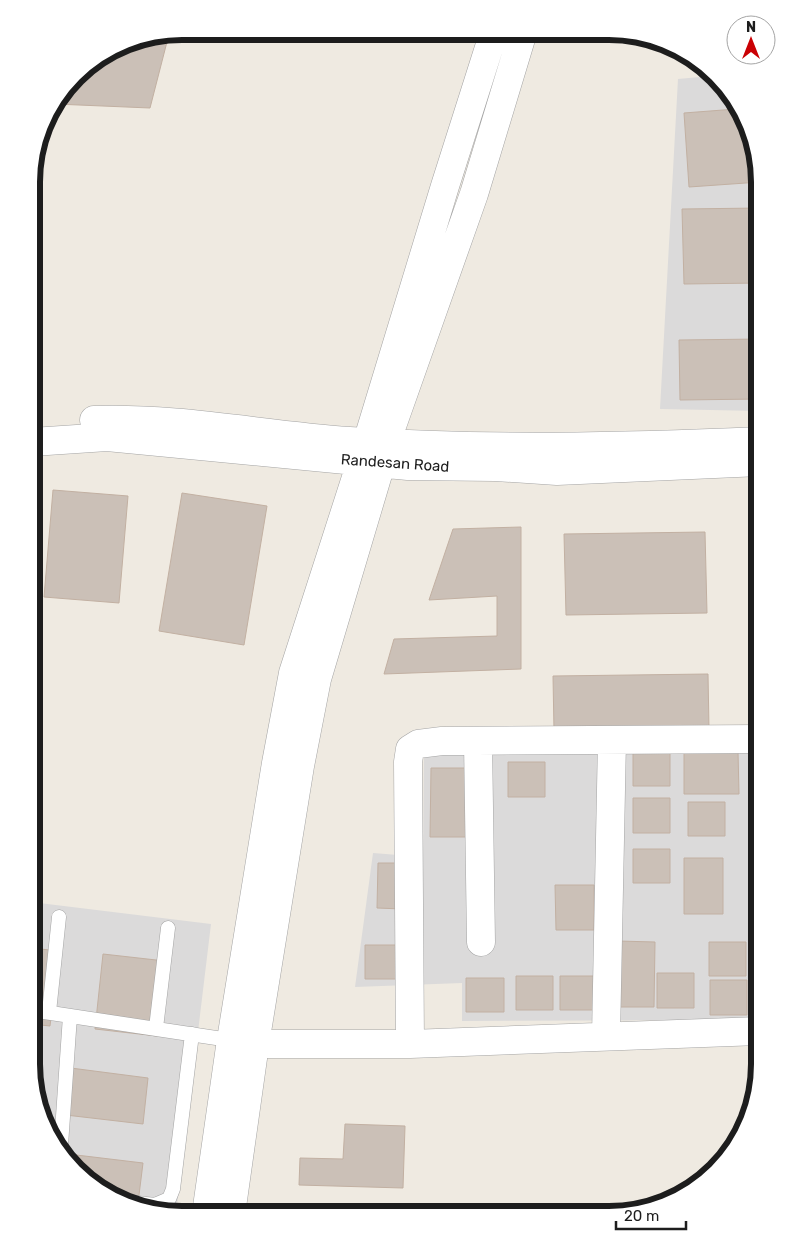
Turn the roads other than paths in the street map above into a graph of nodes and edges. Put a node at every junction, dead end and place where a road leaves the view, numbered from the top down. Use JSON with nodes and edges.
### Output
{"nodes":[{"id":1,"x":492,"y":40,"type":"edge"},
{"id":2,"x":521,"y":40,"type":"edge"},
{"id":3,"x":40,"y":423,"type":"edge"},
{"id":4,"x":40,"y":441,"type":"edge"},
{"id":5,"x":751,"y":441,"type":"edge"},
{"id":6,"x":374,"y":452,"type":"junction"},
{"id":7,"x":751,"y":462,"type":"edge"},
{"id":8,"x":751,"y":739,"type":"edge"},
{"id":9,"x":612,"y":740,"type":"junction"},
{"id":10,"x":478,"y":741,"type":"junction"},
{"id":11,"x":59,"y":917,"type":"dead end"},
{"id":12,"x":168,"y":928,"type":"dead end"},
{"id":13,"x":481,"y":942,"type":"dead end"},
{"id":14,"x":40,"y":1011,"type":"edge"},
{"id":15,"x":49,"y":1012,"type":"junction"},
{"id":16,"x":70,"y":1016,"type":"junction"},
{"id":17,"x":156,"y":1028,"type":"junction"},
{"id":18,"x":751,"y":1031,"type":"edge"},
{"id":19,"x":192,"y":1034,"type":"junction"},
{"id":20,"x":606,"y":1036,"type":"junction"},
{"id":21,"x":243,"y":1042,"type":"junction"},
{"id":22,"x":410,"y":1044,"type":"junction"},
{"id":23,"x":61,"y":1139,"type":"edge"},
{"id":24,"x":160,"y":1204,"type":"edge"},
{"id":25,"x":208,"y":1206,"type":"edge"},
{"id":26,"x":232,"y":1206,"type":"edge"}],
"edges":[{"from":1,"to":6,"type":"street"},
{"from":2,"to":6,"type":"street"},
{"from":3,"to":6,"type":"street","name":"Randesan Road"},
{"from":4,"to":6,"type":"street","name":"Randesan Road"},
{"from":5,"to":6,"type":"street","name":"Randesan Road"},
{"from":6,"to":7,"type":"street","name":"Randesan Road"},
{"from":6,"to":21,"type":"street"},
{"from":8,"to":9,"type":"street"},
{"from":9,"to":10,"type":"street"},
{"from":9,"to":20,"type":"street"},
{"from":10,"to":13,"type":"street"},
{"from":10,"to":22,"type":"street"},
{"from":11,"to":15,"type":"lane"},
{"from":12,"to":17,"type":"lane"},
{"from":14,"to":15,"type":"lane"},
{"from":15,"to":16,"type":"lane"},
{"from":16,"to":17,"type":"lane"},
{"from":16,"to":23,"type":"lane"},
{"from":17,"to":19,"type":"lane"},
{"from":18,"to":20,"type":"street"},
{"from":19,"to":21,"type":"lane"},
{"from":19,"to":24,"type":"lane"},
{"from":20,"to":22,"type":"street"},
{"from":21,"to":22,"type":"street"},
{"from":21,"to":25,"type":"street"},
{"from":21,"to":26,"type":"street"}]}
